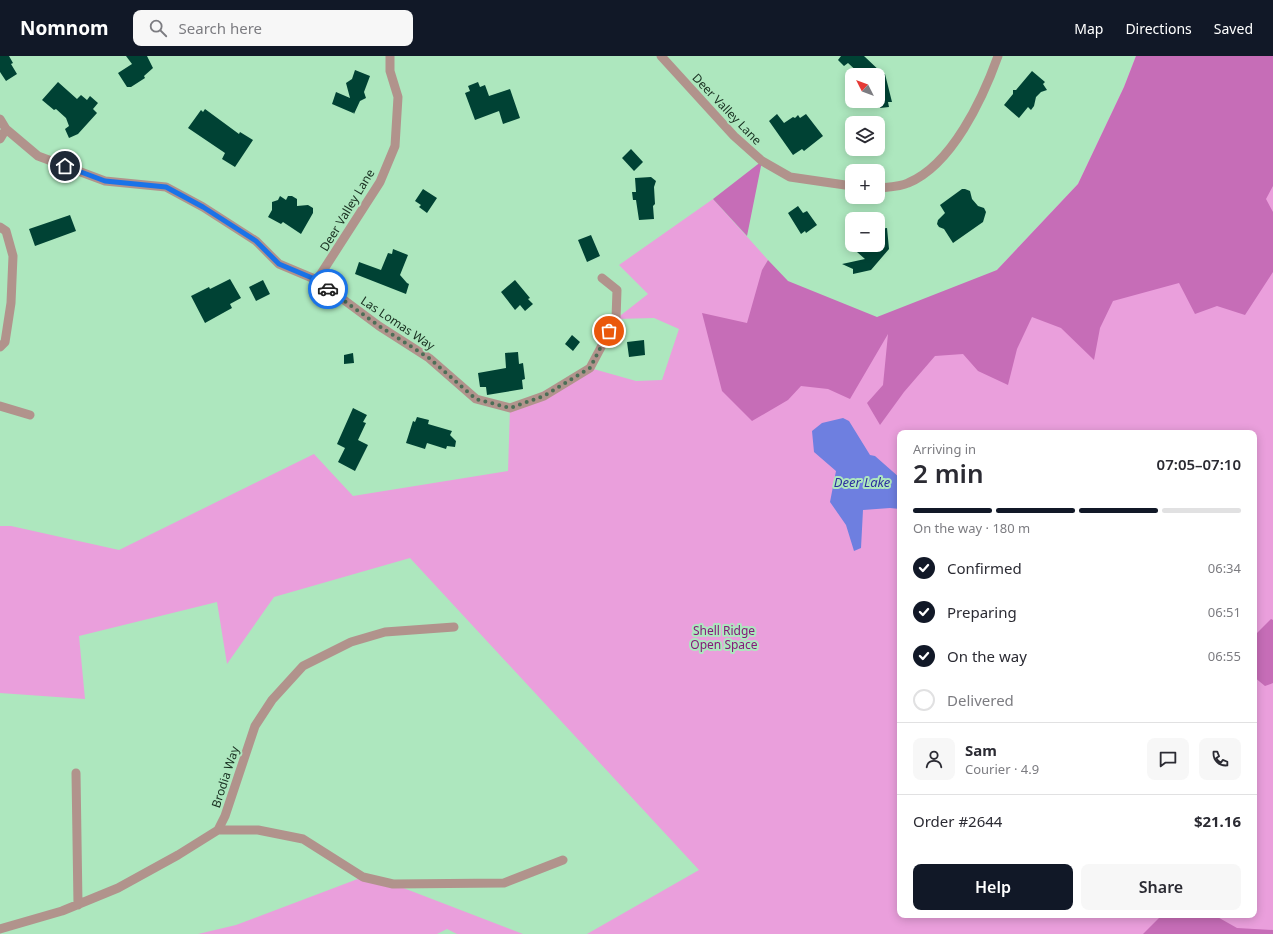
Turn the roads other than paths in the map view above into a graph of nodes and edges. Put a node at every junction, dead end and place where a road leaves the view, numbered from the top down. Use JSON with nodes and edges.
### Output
{"nodes":[{"id":1,"x":390,"y":56,"type":"edge"},
{"id":2,"x":661,"y":56,"type":"edge"},
{"id":3,"x":998,"y":56,"type":"edge"},
{"id":4,"x":0,"y":119,"type":"edge"},
{"id":5,"x":6,"y":129,"type":"junction"},
{"id":6,"x":0,"y":139,"type":"edge"},
{"id":7,"x":845,"y":185,"type":"edge"},
{"id":8,"x":885,"y":187,"type":"edge"},
{"id":9,"x":0,"y":226,"type":"edge"},
{"id":10,"x":602,"y":278,"type":"dead end"},
{"id":11,"x":317,"y":280,"type":"junction"},
{"id":12,"x":0,"y":347,"type":"edge"},
{"id":13,"x":0,"y":406,"type":"edge"},
{"id":14,"x":30,"y":415,"type":"dead end"},
{"id":15,"x":454,"y":627,"type":"dead end"},
{"id":16,"x":76,"y":773,"type":"dead end"},
{"id":17,"x":218,"y":830,"type":"junction"},
{"id":18,"x":563,"y":860,"type":"dead end"},
{"id":19,"x":78,"y":905,"type":"junction"},
{"id":20,"x":0,"y":929,"type":"edge"}],
"edges":[{"from":1,"to":11,"type":"street","name":"Deer Valley Lane"},
{"from":2,"to":7,"type":"street","name":"Deer Valley Lane"},
{"from":3,"to":8,"type":"street"},
{"from":4,"to":5,"type":"street","name":"Las Lomas Way"},
{"from":5,"to":6,"type":"street"},
{"from":5,"to":11,"type":"street","name":"Las Lomas Way"},
{"from":9,"to":12,"type":"street"},
{"from":10,"to":11,"type":"street","name":"Las Lomas Way"},
{"from":13,"to":14,"type":"street"},
{"from":15,"to":17,"type":"street","name":"Brodia Way"},
{"from":16,"to":19,"type":"street"},
{"from":17,"to":18,"type":"street"},
{"from":17,"to":19,"type":"street"},
{"from":19,"to":20,"type":"street"}]}
